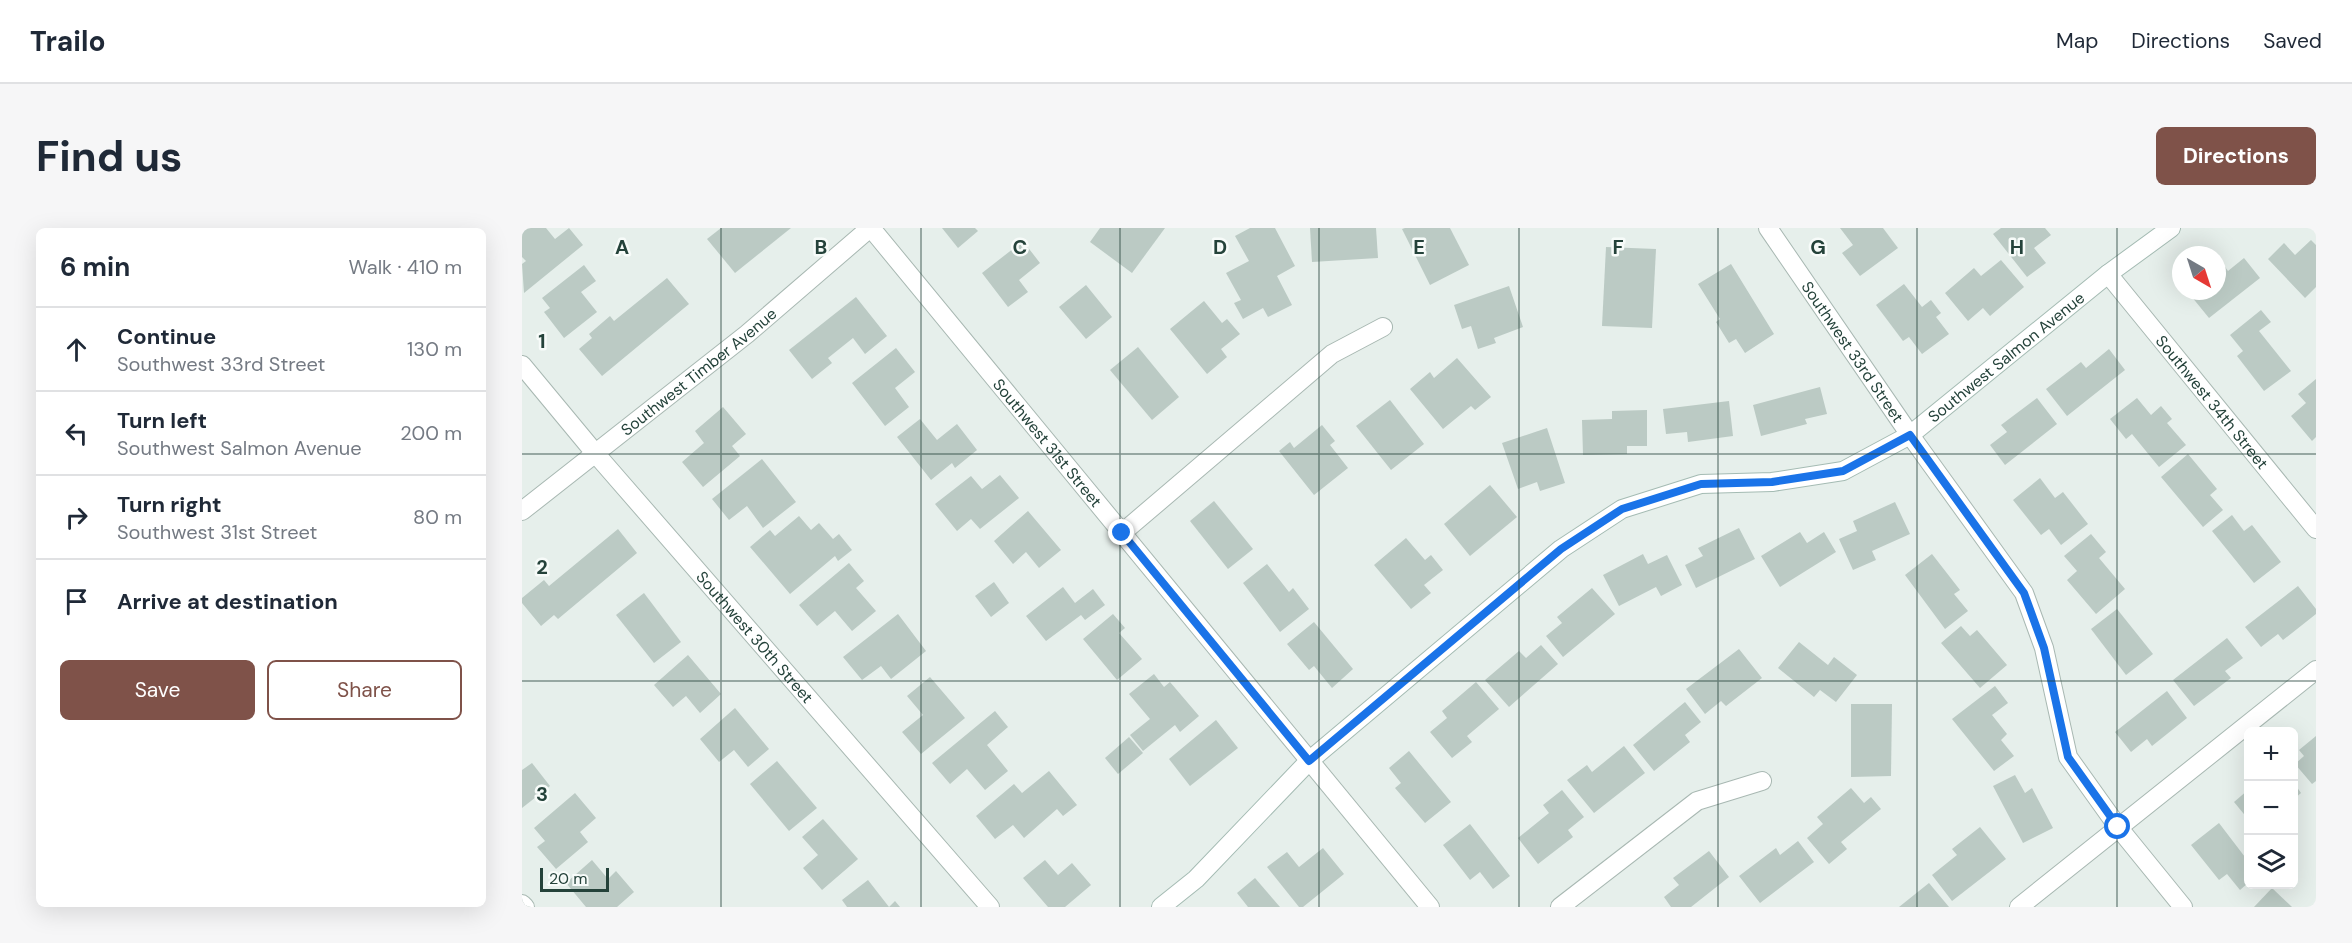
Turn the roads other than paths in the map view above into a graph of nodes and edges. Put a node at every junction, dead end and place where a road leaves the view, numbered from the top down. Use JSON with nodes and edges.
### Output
{"nodes":[{"id":1,"x":871,"y":228,"type":"edge"},
{"id":2,"x":1768,"y":228,"type":"edge"},
{"id":3,"x":2170,"y":228,"type":"edge"},
{"id":4,"x":2108,"y":274,"type":"junction"},
{"id":5,"x":1383,"y":327,"type":"dead end"},
{"id":6,"x":522,"y":365,"type":"edge"},
{"id":7,"x":1910,"y":435,"type":"junction"},
{"id":8,"x":595,"y":453,"type":"junction"},
{"id":9,"x":522,"y":511,"type":"edge"},
{"id":10,"x":2316,"y":529,"type":"edge"},
{"id":11,"x":1122,"y":533,"type":"junction"},
{"id":12,"x":2316,"y":670,"type":"edge"},
{"id":13,"x":1309,"y":761,"type":"junction"},
{"id":14,"x":1762,"y":781,"type":"dead end"},
{"id":15,"x":2118,"y":827,"type":"junction"},
{"id":16,"x":990,"y":907,"type":"edge"},
{"id":17,"x":1161,"y":907,"type":"edge"},
{"id":18,"x":1430,"y":907,"type":"edge"},
{"id":19,"x":1560,"y":907,"type":"edge"},
{"id":20,"x":2019,"y":907,"type":"edge"},
{"id":21,"x":2183,"y":907,"type":"edge"}],
"edges":[{"from":1,"to":8,"type":"street","name":"Southwest Timber Avenue"},
{"from":1,"to":11,"type":"street","name":"Southwest 31st Street"},
{"from":2,"to":7,"type":"street","name":"Southwest 33rd Street"},
{"from":3,"to":4,"type":"street","name":"Southwest Salmon Avenue"},
{"from":4,"to":7,"type":"street","name":"Southwest Salmon Avenue"},
{"from":4,"to":10,"type":"street","name":"Southwest 34th Street"},
{"from":5,"to":11,"type":"street"},
{"from":6,"to":8,"type":"street","name":"Southwest 30th Street"},
{"from":7,"to":13,"type":"street","name":"Southwest Salmon Avenue"},
{"from":7,"to":15,"type":"street","name":"Southwest 33rd Street"},
{"from":8,"to":9,"type":"street","name":"Southwest Timber Avenue"},
{"from":8,"to":16,"type":"street","name":"Southwest 30th Street"},
{"from":11,"to":13,"type":"street","name":"Southwest 31st Street"},
{"from":12,"to":15,"type":"street"},
{"from":13,"to":17,"type":"street","name":"Southwest Salmon Avenue"},
{"from":13,"to":18,"type":"street","name":"Southwest 31st Street"},
{"from":14,"to":19,"type":"street"},
{"from":15,"to":20,"type":"street"},
{"from":15,"to":21,"type":"street","name":"Southwest 33rd Street"}]}
